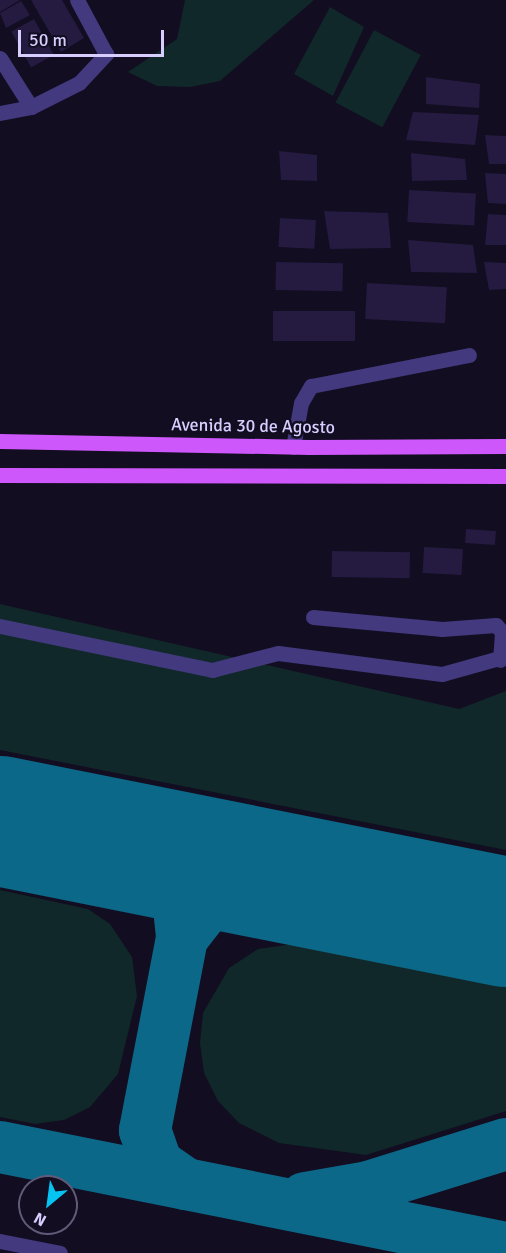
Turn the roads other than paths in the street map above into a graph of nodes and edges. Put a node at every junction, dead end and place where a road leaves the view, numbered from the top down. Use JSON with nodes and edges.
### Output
{"nodes":[{"id":1,"x":77,"y":0,"type":"edge"},
{"id":2,"x":0,"y":58,"type":"edge"},
{"id":3,"x":31,"y":107,"type":"junction"},
{"id":4,"x":0,"y":113,"type":"edge"},
{"id":5,"x":469,"y":355,"type":"dead end"},
{"id":6,"x":0,"y":441,"type":"edge"},
{"id":7,"x":506,"y":446,"type":"edge"},
{"id":8,"x":293,"y":447,"type":"junction"},
{"id":9,"x":0,"y":475,"type":"edge"},
{"id":10,"x":506,"y":476,"type":"edge"},
{"id":11,"x":313,"y":617,"type":"dead end"},
{"id":12,"x":0,"y":626,"type":"edge"},
{"id":13,"x":503,"y":658,"type":"edge"},
{"id":14,"x":0,"y":1241,"type":"edge"},
{"id":15,"x":60,"y":1253,"type":"edge"}],
"edges":[{"from":1,"to":3,"type":"lane"},
{"from":2,"to":3,"type":"lane"},
{"from":3,"to":4,"type":"lane"},
{"from":5,"to":8,"type":"lane"},
{"from":6,"to":8,"type":"main road","name":"Avenida 30 de Agosto"},
{"from":7,"to":8,"type":"main road","name":"Avenida 30 de Agosto"},
{"from":9,"to":10,"type":"main road"},
{"from":11,"to":13,"type":"lane"},
{"from":12,"to":13,"type":"lane"},
{"from":14,"to":15,"type":"lane"}]}
